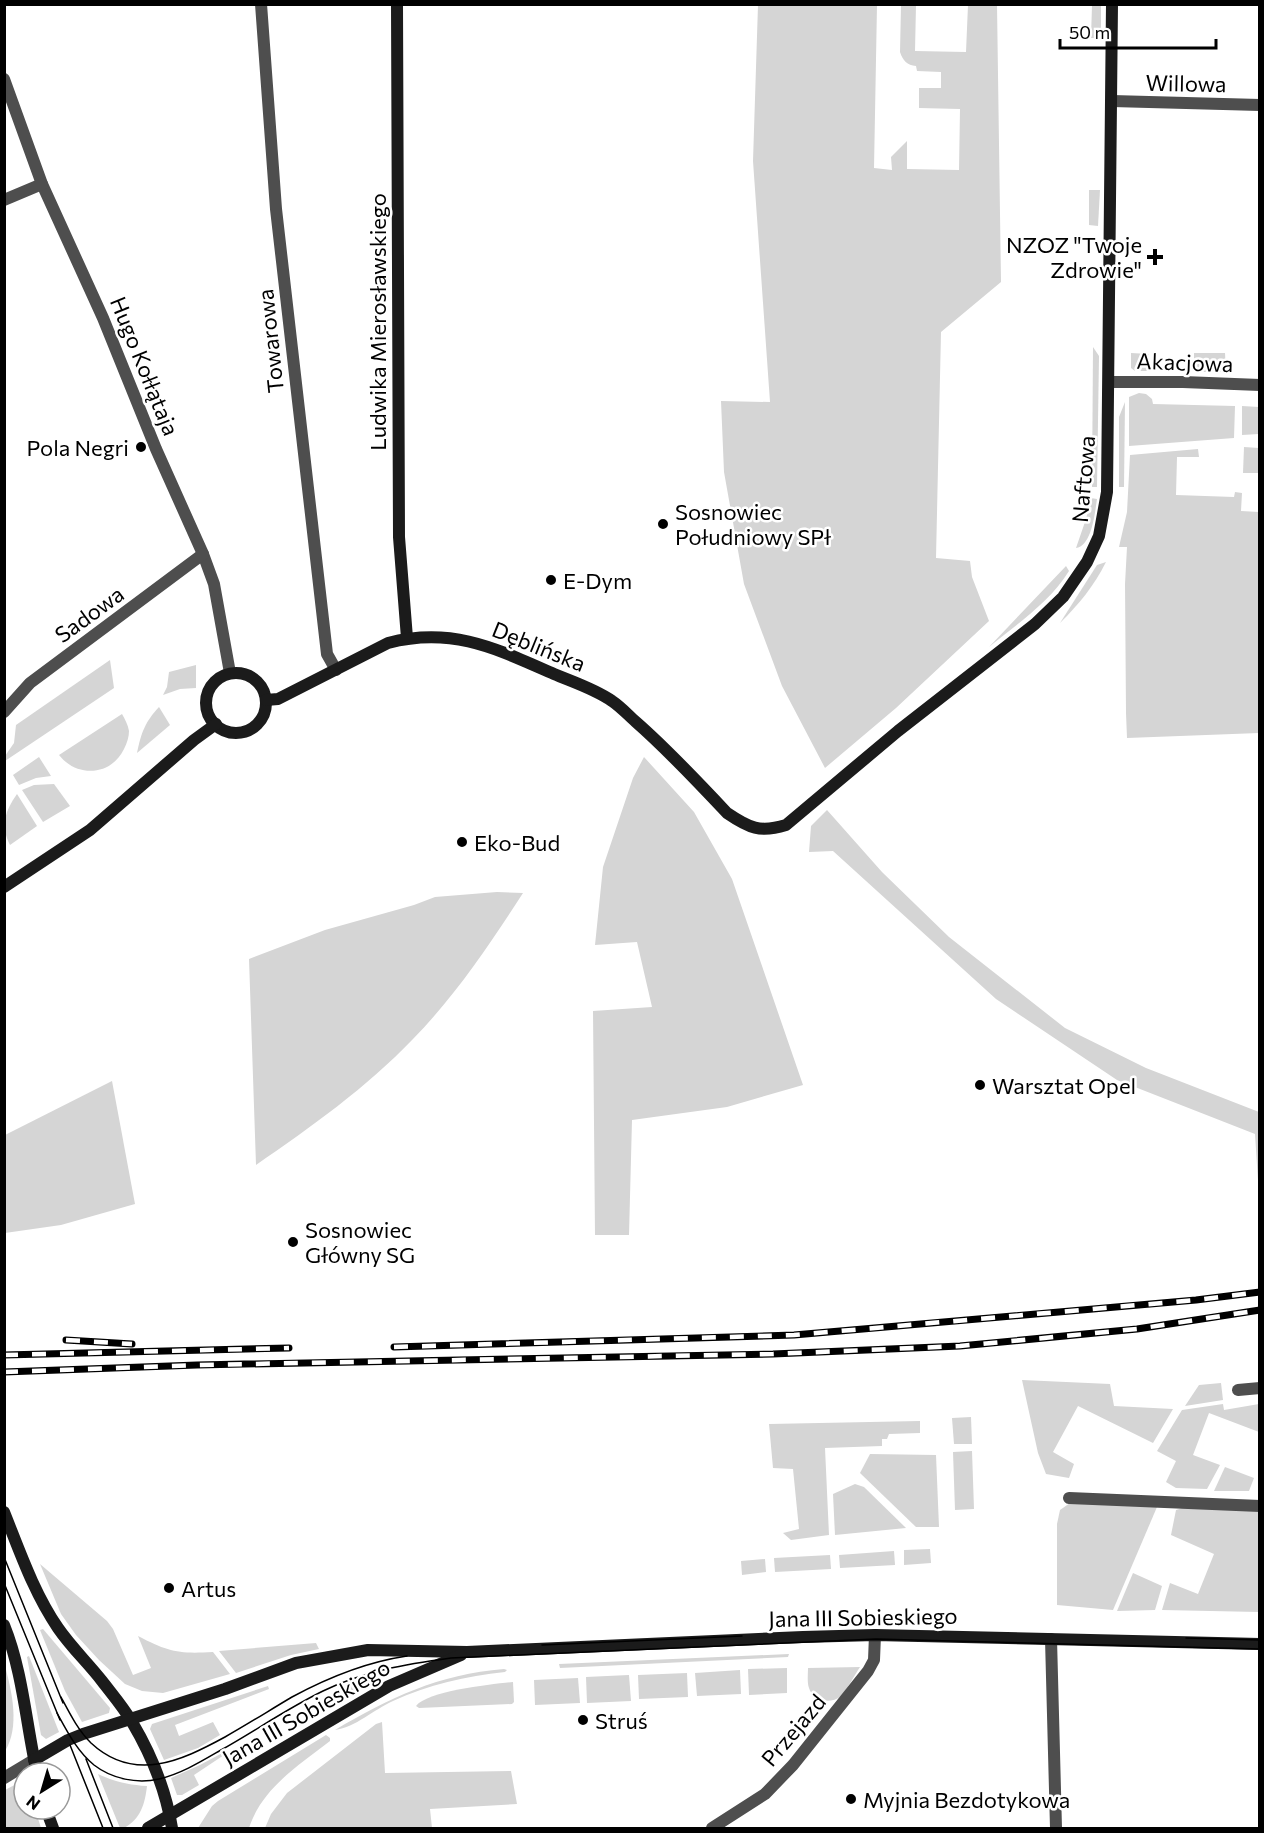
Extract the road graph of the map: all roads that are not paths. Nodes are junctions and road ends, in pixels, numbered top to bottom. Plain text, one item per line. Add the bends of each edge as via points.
1 (261, 4) edge
2 (397, 4) edge
3 (1112, 4) edge
4 (4, 79) edge
5 (1112, 101) junction
6 (1260, 105) edge
7 (42, 184) junction
8 (4, 200) edge
9 (1109, 382) junction
10 (1260, 385) edge
11 (203, 555) junction
12 (407, 638) junction
13 (336, 670) junction
14 (230, 673) junction
15 (266, 700) junction
16 (4, 712) edge
17 (216, 724) junction
18 (758, 830) joint
19 (4, 887) edge
20 (1260, 1388) edge
21 (1238, 1390) dead end
22 (1069, 1498) dead end
23 (1260, 1506) edge
24 (4, 1512) edge
25 (4, 1625) edge
26 (875, 1635) junction
27 (1051, 1639) junction
28 (1260, 1644) edge
29 (467, 1652) junction
30 (131, 1720) junction
31 (34, 1760) junction
32 (4, 1778) edge
33 (170, 1815) junction
34 (148, 1828) edge
35 (172, 1828) edge
36 (712, 1828) edge
37 (1056, 1828) edge

1 - 13 street, Towarowa via 287,307 327,654
2 - 12 street, Ludwika Mierosławskiego via 399,537
3 - 5 street, Naftowa
4 - 7 street, Hugo Kołłątaja
5 - 6 street, Willowa
5 - 9 street, Naftowa
7 - 8 street
7 - 11 street, Hugo Kołłątaja
9 - 10 street, Akacjowa
9 - 18 street, Naftowa via 1104,514 1087,562 1063,597 1035,624 786,825
11 - 14 street, Hugo Kołłątaja via 214,584
11 - 16 street, Sadowa via 30,683
12 - 13 street, Dęblińska via 388,643
12 - 18 street, Dęblińska via 455,638 486,645 612,701 727,813
13 - 15 street, Dęblińska via 278,699
14 - 15 street via 254,679
14 - 17 street via 214,682 206,697 207,709
15 - 17 street via 264,714 249,730 228,732
17 - 19 street via 90,830
20 - 21 street
22 - 23 street
24 - 30 street via 48,1611
25 - 31 street via 18,1669
26 - 27 street, Jana III Sobieskiego
26 - 29 street, Jana III Sobieskiego
26 - 36 street, Przejazd via 874,1660 868,1671 804,1750 765,1794
27 - 28 street, Jana III Sobieskiego
27 - 37 street
29 - 30 street, Jana III Sobieskiego via 368,1650 296,1663
29 - 33 street, Jana III Sobieskiego via 389,1686
30 - 31 street, Jana III Sobieskiego via 77,1737
30 - 33 street via 150,1756
31 - 32 street
33 - 34 street, Jana III Sobieskiego
33 - 35 street

